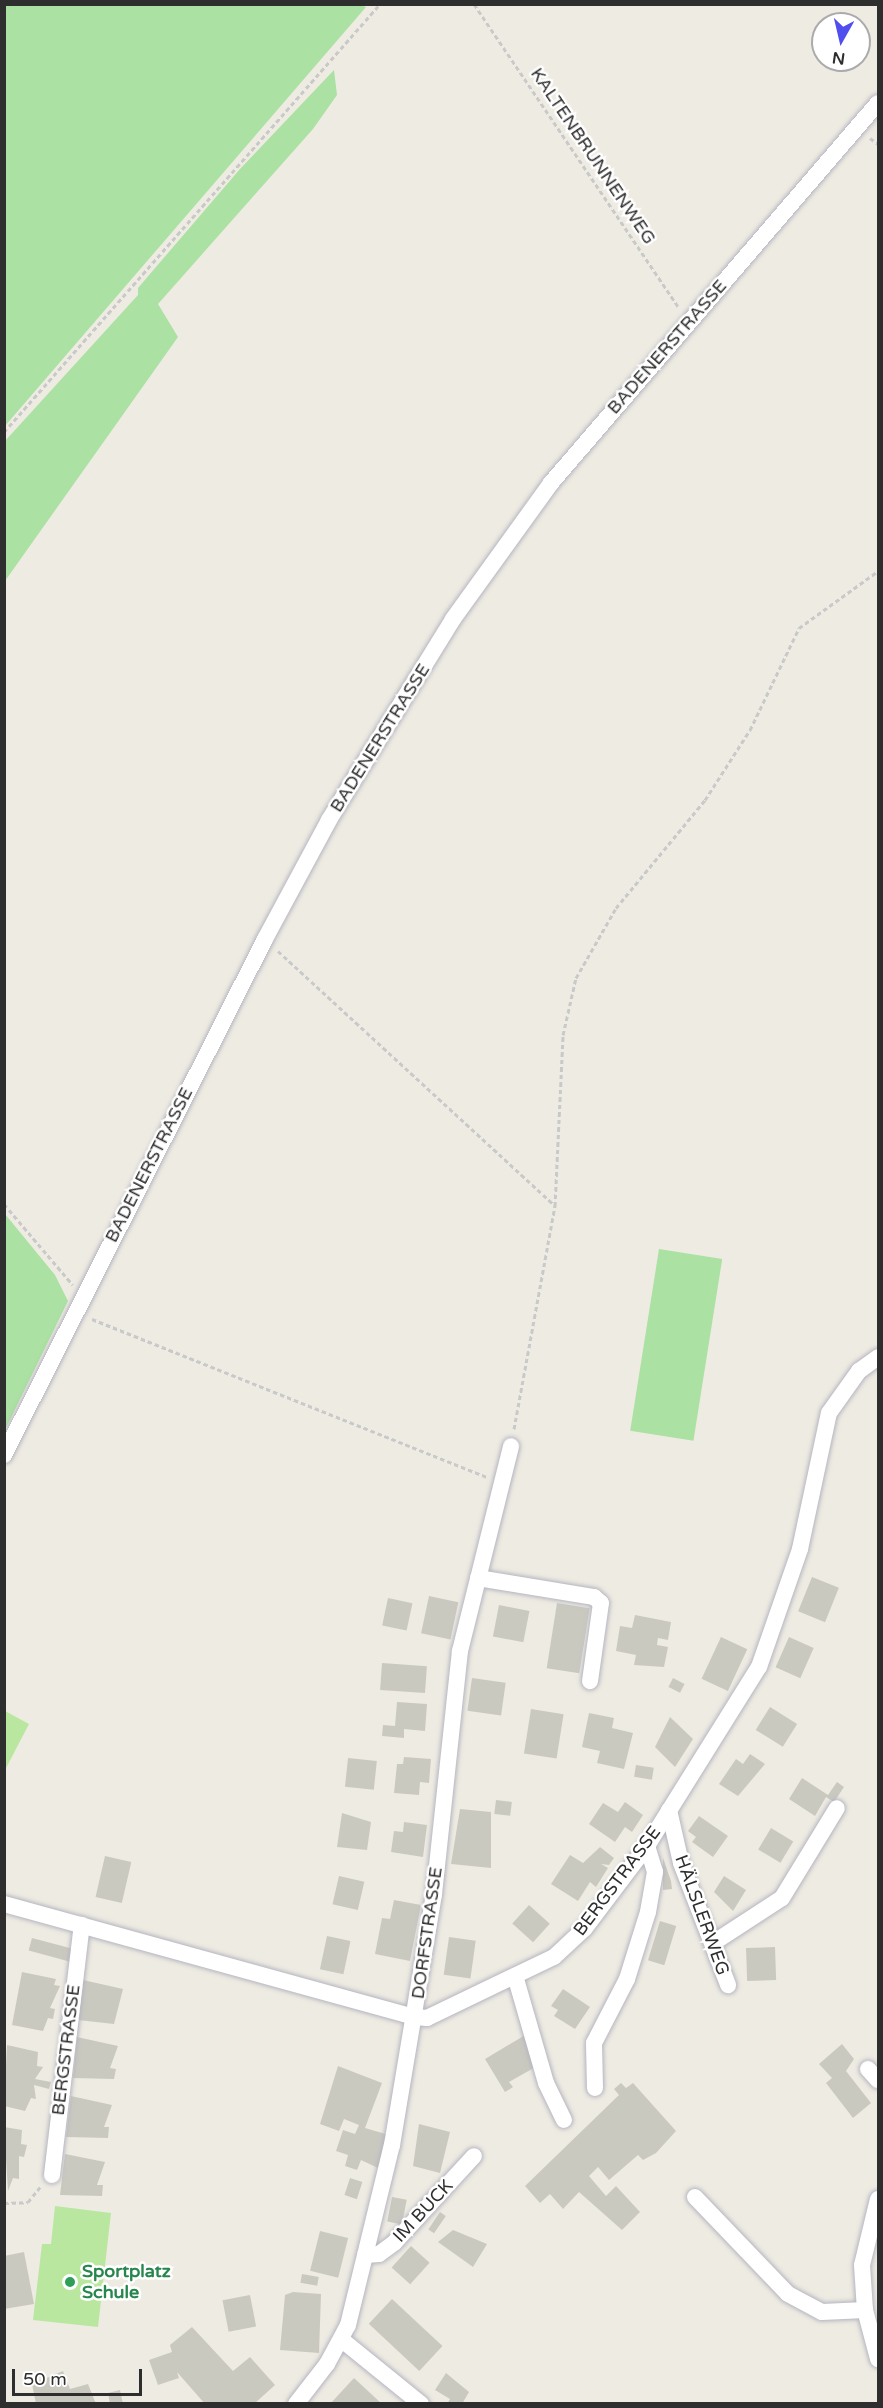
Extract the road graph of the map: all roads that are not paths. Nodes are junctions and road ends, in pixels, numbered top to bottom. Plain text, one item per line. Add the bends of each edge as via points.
1 (879, 103) edge
2 (879, 1357) edge
3 (511, 1446) road end
4 (4, 1455) edge
5 (478, 1578) junction
6 (590, 1681) dead end
7 (837, 1808) dead end
8 (669, 1810) junction
9 (647, 1846) junction
10 (4, 1904) edge
11 (82, 1925) junction
12 (713, 1943) junction
13 (516, 1979) junction
14 (728, 1985) dead end
15 (415, 2017) junction
16 (595, 2088) dead end
17 (564, 2120) dead end
18 (474, 2156) dead end
19 (52, 2175) road end
20 (694, 2197) dead end
21 (879, 2199) edge
22 (365, 2255) junction
23 (865, 2310) junction
24 (342, 2340) junction
25 (879, 2359) edge
26 (296, 2403) edge
27 (421, 2403) edge

1 - 4 street, BADENERSTRASSE via 551,483 453,619 329,820 265,939
2 - 8 street, BERGSTRASSE via 859,1371 829,1413 800,1549 759,1667
3 - 5 street, DORFSTRASSE
5 - 6 street via 594,1597 601,1603
5 - 15 street, DORFSTRASSE via 460,1651 442,1828
7 - 12 street via 782,1898
8 - 9 street, BERGSTRASSE
8 - 12 street, HÄLSLERWEG via 681,1863
9 - 13 street, BERGSTRASSE via 585,1928 554,1957
9 - 16 street via 655,1872 648,1912 627,1979 594,2043
10 - 11 street, BERGSTRASSE
11 - 15 street, BERGSTRASSE
11 - 19 street, BERGSTRASSE
12 - 14 street, HÄLSLERWEG
13 - 15 street, BERGSTRASSE via 427,2018
13 - 17 street via 546,2083
15 - 22 street, DORFSTRASSE via 392,2145
18 - 22 street, IM BUCK via 394,2243 380,2254
20 - 23 street via 789,2294 822,2312
21 - 23 street via 862,2265
22 - 24 street, DORFSTRASSE
23 - 25 street
24 - 26 street, DORFSTRASSE
24 - 27 street

